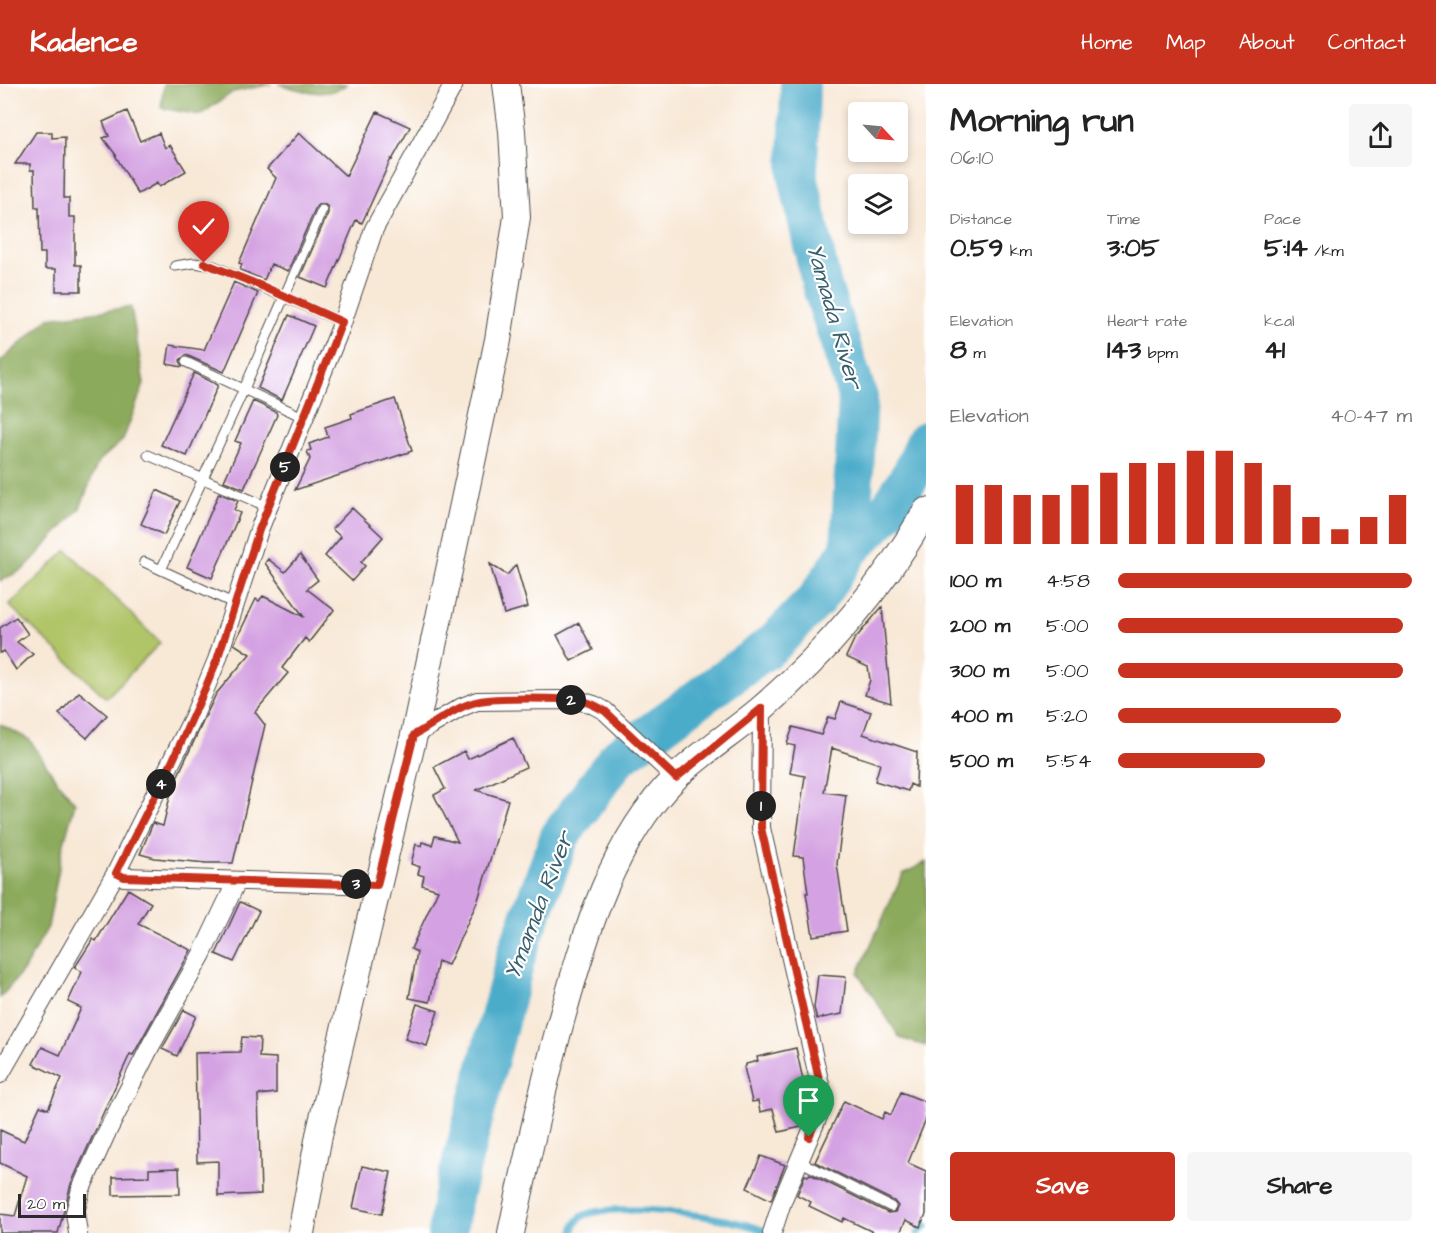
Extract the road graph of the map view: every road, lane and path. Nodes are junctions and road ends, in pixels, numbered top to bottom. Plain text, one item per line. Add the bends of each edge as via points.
1 (454, 84) edge
2 (506, 84) edge
3 (322, 210) dead end
4 (175, 266) dead end
5 (285, 296) junction
6 (342, 322) junction
7 (186, 362) dead end
8 (244, 389) junction
9 (305, 418) junction
10 (148, 455) dead end
11 (203, 480) junction
12 (268, 507) junction
13 (926, 511) edge
14 (144, 562) dead end
15 (161, 570) junction
16 (235, 604) junction
17 (762, 708) junction
18 (414, 735) junction
19 (676, 778) junction
20 (116, 873) junction
21 (237, 881) junction
22 (377, 885) junction
23 (0, 1074) edge
24 (799, 1161) junction
25 (891, 1207) dead end
26 (774, 1230) edge
27 (78, 1233) edge
28 (301, 1233) edge
29 (511, 1233) edge

1 - 6 street via 374,229
2 - 18 street via 517,217 498,340
3 - 5 lane
4 - 5 lane via 204,263
5 - 6 lane
5 - 8 lane
6 - 9 street
7 - 8 lane
8 - 9 lane
8 - 11 lane
9 - 12 street
10 - 11 lane
11 - 12 lane
11 - 15 lane
12 - 16 street
13 - 17 street via 874,593
14 - 15 lane
15 - 16 lane
16 - 20 street via 193,718
17 - 19 street
17 - 24 street via 761,828 824,1101
18 - 19 street via 477,701 581,701 605,711
18 - 22 street
19 - 29 street via 645,815 620,857 583,942 538,1107
20 - 21 street via 124,877
20 - 23 street
21 - 22 street
21 - 27 street via 110,1125 81,1189 75,1213
22 - 28 street via 319,1135
24 - 25 lane
24 - 26 street

